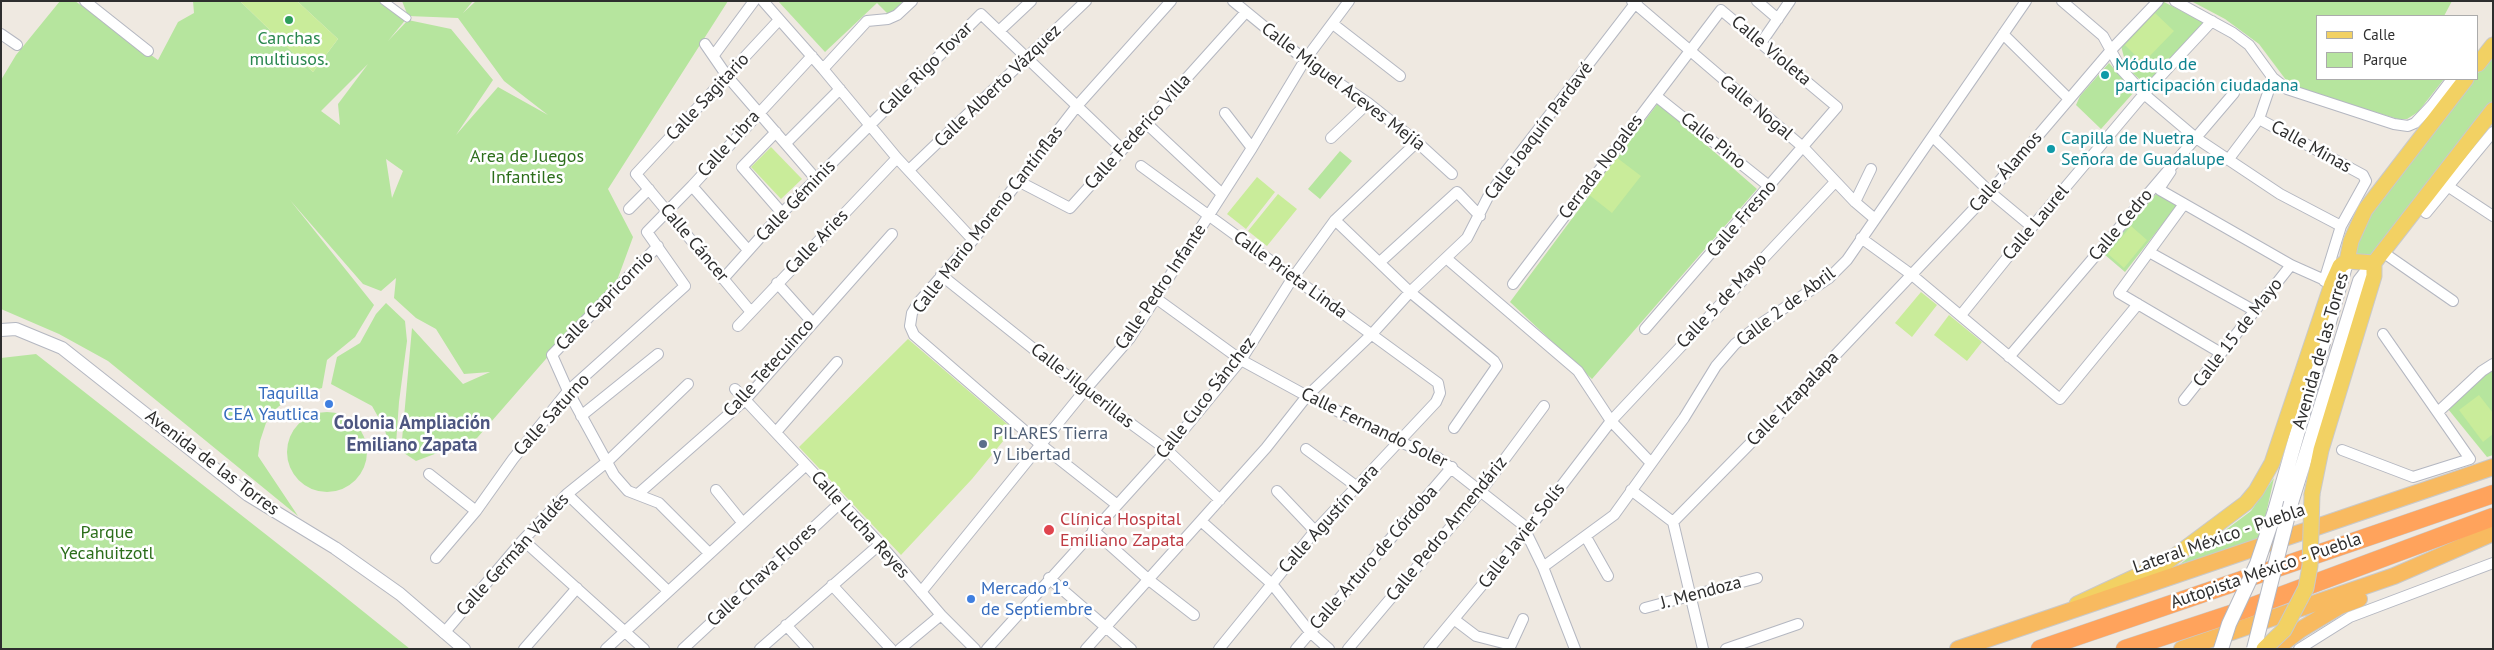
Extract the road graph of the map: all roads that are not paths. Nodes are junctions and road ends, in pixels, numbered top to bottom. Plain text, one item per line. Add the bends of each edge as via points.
1 (85, 1) edge
2 (384, 1) edge
3 (754, 1) edge
4 (763, 1) edge
5 (912, 1) edge
6 (1031, 1) edge
7 (1086, 1) edge
8 (1171, 1) edge
9 (1234, 1) edge
10 (1349, 1) edge
11 (1757, 1) edge
12 (1790, 1) edge
13 (2026, 1) edge
14 (2062, 1) edge
15 (2158, 1) edge
16 (2175, 1) edge
17 (1635, 2) edge
18 (1246, 12) junction
19 (407, 18) dead end
20 (1778, 19) junction
21 (779, 20) junction
22 (2212, 21) junction
23 (1333, 24) junction
24 (999, 31) junction
25 (1, 34) edge
26 (2003, 34) junction
27 (1761, 43) junction
28 (705, 44) dead end
29 (16, 45) dead end
30 (2493, 45) edge
31 (1689, 50) junction
32 (2112, 50) junction
33 (148, 51) dead end
34 (714, 55) junction
35 (812, 56) junction
36 (1028, 58) junction
37 (1305, 60) junction
38 (2479, 61) edge
39 (823, 68) junction
40 (727, 76) junction
41 (1400, 76) dead end
42 (2273, 78) junction
43 (2451, 80) edge
44 (2465, 80) edge
45 (840, 89) junction
46 (2234, 93) dead end
47 (2144, 94) junction
48 (1656, 96) junction
49 (2069, 99) junction
50 (1368, 103) junction
51 (1077, 106) junction
52 (1837, 107) joint
53 (2493, 110) edge
54 (759, 111) junction
55 (1225, 113) dead end
56 (2259, 119) junction
57 (1146, 123) junction
58 (870, 125) junction
59 (776, 132) junction
60 (2493, 132) edge
61 (1933, 137) junction
62 (1331, 138) dead end
63 (2196, 138) junction
64 (1417, 142) junction
65 (786, 143) junction
66 (1252, 148) junction
67 (1804, 148) junction
68 (1122, 149) junction
69 (898, 158) junction
70 (2176, 160) junction
71 (2228, 160) junction
72 (1141, 166) dead end
73 (1871, 169) dead end
74 (909, 170) junction
75 (636, 174) joint
76 (1452, 174) dead end
77 (816, 179) junction
78 (1018, 181) junction
79 (1835, 182) junction
80 (692, 186) junction
81 (1770, 187) junction
82 (2449, 187) junction
83 (649, 189) junction
84 (2160, 190) joint
85 (1990, 192) junction
86 (1222, 194) junction
87 (1855, 202) junction
88 (2184, 204) junction
89 (629, 209) dead end
90 (668, 212) junction
91 (782, 213) junction
92 (2426, 213) dead end
93 (1208, 215) junction
94 (1480, 216) junction
95 (2493, 216) edge
96 (1875, 219) junction
97 (1335, 220) junction
98 (2341, 226) junction
99 (2032, 227) junction
100 (892, 234) dead end
101 (1861, 238) junction
102 (972, 240) junction
103 (658, 246) junction
104 (748, 250) junction
105 (2149, 252) junction
106 (1446, 258) junction
107 (2379, 258) junction
108 (2347, 261) junction
109 (1380, 262) junction
110 (2291, 265) junction
111 (941, 275) junction
112 (1912, 275) junction
113 (723, 279) junction
114 (1292, 279) junction
115 (2328, 282) junction
116 (778, 283) junction
117 (1513, 284) dead end
118 (1410, 292) junction
119 (1156, 299) junction
120 (2452, 301) dead end
121 (2138, 304) junction
122 (2255, 311) junction
123 (751, 312) junction
124 (1961, 315) junction
125 (812, 322) junction
126 (1, 324) edge
127 (738, 326) dead end
128 (16, 329) junction
129 (1645, 329) dead end
130 (1, 330) edge
131 (1372, 334) junction
132 (2384, 334) dead end
133 (2222, 353) junction
134 (658, 354) dead end
135 (2009, 357) junction
136 (1241, 360) junction
137 (838, 362) dead end
138 (2493, 364) edge
139 (688, 384) dead end
140 (735, 389) dead end
141 (1085, 390) junction
142 (568, 391) junction
143 (1307, 396) junction
144 (745, 400) junction
145 (2184, 400) dead end
146 (1544, 406) dead end
147 (2438, 412) junction
148 (581, 416) junction
149 (1611, 421) junction
150 (1454, 428) dead end
151 (776, 432) junction
152 (1400, 442) junction
153 (1040, 444) junction
154 (1306, 449) dead end
155 (1167, 450) junction
156 (2342, 450) dead end
157 (608, 461) junction
158 (1651, 463) junction
159 (806, 465) junction
160 (1452, 467) junction
161 (2493, 467) edge
162 (429, 474) dead end
163 (1356, 486) junction
164 (716, 490) dead end
165 (1631, 490) junction
166 (1277, 491) dead end
167 (1481, 491) junction
168 (567, 494) junction
169 (638, 494) junction
170 (2493, 494) edge
171 (1220, 500) junction
172 (840, 502) junction
173 (1116, 504) junction
174 (476, 511) junction
175 (2493, 517) edge
176 (1201, 521) junction
177 (742, 522) junction
178 (1673, 522) junction
179 (1093, 530) junction
180 (1315, 531) junction
181 (1528, 532) junction
182 (2493, 533) edge
183 (1586, 537) junction
184 (523, 540) junction
185 (880, 544) junction
186 (2493, 545) edge
187 (709, 553) junction
188 (436, 558) dead end
189 (2493, 562) edge
190 (1543, 567) junction
191 (1608, 576) dead end
192 (1049, 578) junction
193 (1757, 578) dead end
194 (1149, 580) junction
195 (832, 584) junction
196 (1272, 584) junction
197 (577, 588) junction
198 (668, 591) junction
199 (921, 592) junction
200 (1690, 597) junction
201 (1645, 608) dead end
202 (2066, 612) junction
203 (941, 615) junction
204 (1194, 615) dead end
205 (1523, 618) dead end
206 (1456, 620) junction
207 (1798, 624) dead end
208 (786, 625) junction
209 (1106, 628) junction
210 (624, 631) junction
211 (1310, 632) junction
212 (444, 633) junction
213 (464, 649) edge
214 (524, 649) edge
215 (606, 649) edge
216 (644, 649) edge
217 (684, 649) edge
218 (760, 649) edge
219 (808, 649) edge
220 (892, 649) edge
221 (900, 649) edge
222 (975, 649) edge
223 (987, 649) edge
224 (1086, 649) edge
225 (1131, 649) edge
226 (1219, 649) edge
227 (1296, 649) edge
228 (1329, 649) edge
229 (1348, 649) edge
230 (1429, 649) edge
231 (1575, 649) edge
232 (1703, 649) edge
233 (1726, 649) edge
234 (1958, 649) edge
235 (2040, 649) edge
236 (2125, 649) edge
237 (2182, 649) edge
238 (2221, 649) edge
239 (2254, 649) edge
240 (2264, 649) edge
241 (2275, 649) edge
242 (2298, 649) edge

1 - 33 street
2 - 19 street
3 - 34 street
4 - 21 street
5 - 39 street via 897,16 867,21
6 - 24 street, Calle Rigo Tovar
7 - 36 street, Calle Alberto Vázquez
8 - 51 street, Calle Mario Moreno Cantínflas
9 - 18 street, Calle Miguel Aceves Mejía
10 - 23 street, Calle Pedro Infante
11 - 20 street
12 - 20 street
13 - 26 street, Calle 2 de Abril
14 - 32 street via 2103,36
15 - 32 street, Calle Álamos
16 - 22 street
17 - 31 street, Calle Nogal
17 - 94 street, Calle Joaquín Pardavé via 1504,174
18 - 37 street, Calle Miguel Aceves Mejía
18 - 57 street, Calle Federico Villa
20 - 27 street
21 - 35 street
21 - 40 street, Calle Sagitario
22 - 42 street via 2249,45
22 - 47 street, Calle Laurel
23 - 37 street, Calle Pedro Infante
23 - 41 street
24 - 36 street
24 - 58 street, Calle Rigo Tovar via 981,14
25 - 29 street
26 - 49 street
26 - 61 street, Calle 2 de Abril
27 - 31 street, Calle Violeta via 1721,10
27 - 52 street, Calle Violeta
28 - 34 street
30 - 38 main road
31 - 48 street, Cerrada Nogales
31 - 67 street, Calle Nogal
32 - 47 street via 2121,69
32 - 49 street, Calle Álamos
34 - 40 street
35 - 39 street
35 - 54 street, Calle Libra
36 - 51 street
36 - 74 street, Calle Alberto Vázquez
37 - 50 street, Calle Miguel Aceves Mejía
37 - 66 street, Calle Pedro Infante
39 - 45 street
40 - 54 street
40 - 75 street, Calle Sagitario
42 - 43 street via 2287,89 2408,126 2424,115
42 - 56 street
44 - 108 main road, Avenida de las Torres via 2364,210 2351,241
45 - 58 street
45 - 65 street
46 - 63 street, Calle Cedro
47 - 63 street
47 - 99 street, Calle Laurel
48 - 81 street, Calle Pino
48 - 117 street, Cerrada Nogales
49 - 85 street, Calle Álamos
50 - 62 street
50 - 64 street, Calle Miguel Aceves Mejía
51 - 68 street
51 - 78 street, Calle Mario Moreno Cantínflas
52 - 67 street, Calle Fresno
53 - 107 main road, Avenida de las Torres
54 - 59 street
54 - 80 street, Calle Libra
55 - 66 street
56 - 71 street
56 - 98 street, Calle Minas via 2363,175 2364,187
57 - 68 street, Calle Federico Villa
57 - 86 street
58 - 69 street
58 - 77 street, Calle Géminis
59 - 65 street
59 - 91 street via 742,167
60 - 82 street
61 - 85 street
61 - 96 street, Calle 2 de Abril
63 - 70 street, Calle Cedro
63 - 71 street
64 - 76 street, Calle Miguel Aceves Mejía
64 - 97 street, Calle Cuco Sánchez
65 - 77 street
66 - 86 street, Calle Pedro Infante
67 - 79 street, Calle Nogal
67 - 81 street, Calle Fresno
68 - 78 street, Calle Federico Villa via 1070,208
69 - 74 street
69 - 116 street, Calle Aries
70 - 84 street
70 - 135 street, Calle Cedro
71 - 98 street via 2280,194
72 - 93 street, Calle Prieta Linda
73 - 87 street
74 - 102 street
75 - 83 street, Calle Cáncer
77 - 91 street, Calle Géminis
78 - 102 street, Calle Mario Moreno Cantínflas
79 - 87 street, Calle Nogal
79 - 149 street, Calle 5 de Mayo
80 - 90 street, Calle Libra
80 - 104 street
81 - 129 street, Calle Fresno
82 - 92 street
82 - 95 street
83 - 89 street
83 - 90 street, Calle Cáncer
84 - 88 street
85 - 99 street
85 - 112 street, Calle Álamos
86 - 93 street, Calle Pedro Infante
87 - 96 street, Calle Nogal
88 - 105 street
88 - 110 street
90 - 103 street, Calle Libra via 647,232
90 - 113 street, Calle Cáncer
91 - 104 street, Calle Géminis
93 - 114 street, Calle Prieta Linda
93 - 119 street, Calle Pedro Infante
94 - 106 street, Calle Joaquín Pardavé via 1467,238
94 - 109 street via 1457,192
96 - 101 street, Calle 2 de Abril
97 - 109 street
97 - 114 street, Calle Cuco Sánchez
98 - 115 street
99 - 124 street, Calle Laurel
100 - 125 street, Calle Tetecuinco
101 - 112 street
101 - 158 street, Calle 2 de Abril via 1847,260 1829,278 1735,344 1716,366
102 - 111 street, Calle Mario Moreno Cantínflas
103 - 142 street, Calle Capricornio via 552,355
103 - 142 street, Calle Saturno via 685,286
104 - 113 street, Calle Géminis
105 - 121 street via 2119,293
105 - 122 street
106 - 118 street, Calle Joaquín Pardavé
106 - 149 street via 1578,371
107 - 108 main road
107 - 120 street
107 - 239 main road, Avenida de las Torres, bridge via 2360,281 2291,503
107 - 240 main road, bridge via 2321,450 2312,494 2310,566 2306,588 2284,630
108 - 115 main road
108 - 238 main road, Avenida de las Torres, bridge via 2258,564 2229,624
109 - 118 street
110 - 115 street
110 - 122 street, Calle 15 de Mayo
111 - 141 street, Calle Jilguerillas
111 - 153 street, Calle Mario Moreno Cantínflas via 912,313 910,326 914,335
112 - 124 street
112 - 178 street, Calle Iztapalapa
113 - 123 street, Calle Cáncer
114 - 131 street, Calle Prieta Linda
114 - 136 street, Calle Cuco Sánchez
115 - 202 main road via 2280,442 2256,491 2227,520 2167,562 2082,600
116 - 123 street, Calle Aries
116 - 125 street
118 - 131 street, Calle Joaquín Pardavé
118 - 150 street via 1497,366
119 - 136 street, Calle Fernando Soler
119 - 141 street, Calle Pedro Infante via 1130,338
121 - 133 street
121 - 135 street via 2060,399
122 - 133 street, Calle 15 de Mayo
123 - 127 street, Calle Aries
124 - 135 street
125 - 144 street, Calle Tetecuinco
126 - 128 street
128 - 130 street, Avenida de las Torres
128 - 212 street, Avenida de las Torres via 62,348 248,494 357,562
131 - 143 street, Calle Joaquín Pardavé
131 - 152 street, Calle Agustín Lara via 1438,383 1440,394 1436,402
132 - 147 street
133 - 145 street, Calle 15 de Mayo
134 - 148 street
136 - 143 street, Calle Fernando Soler
136 - 155 street, Calle Cuco Sánchez
137 - 151 street
138 - 147 street
139 - 157 street, Calle Germán Valdés
140 - 144 street, Calle Lucha Reyes
141 - 153 street, Calle Pedro Infante
141 - 155 street, Calle Jilguerillas
142 - 148 street
142 - 174 street, Calle Saturno
143 - 152 street, Calle Fernando Soler
143 - 171 street, Calle Joaquín Pardavé
144 - 151 street, Calle Lucha Reyes
144 - 169 street, Calle Tetecuinco
146 - 167 street, Calle Pedro Armendáriz
147 - 156 street via 2470,458 2413,477
148 - 157 street
149 - 158 street
149 - 181 street, Calle Javier Solís
151 - 159 street, Calle Lucha Reyes
152 - 160 street, Calle Fernando Soler
152 - 163 street, Calle Agustín Lara
153 - 173 street, Calle Mario Moreno Cantínflas
153 - 199 street, Calle Pedro Infante
154 - 163 street
155 - 171 street, Calle Jilguerillas
155 - 173 street, Calle Cuco Sánchez
157 - 168 street, Calle Germán Valdés
157 - 169 street via 614,475 628,491
158 - 165 street, Calle 2 de Abril
159 - 172 street, Calle Lucha Reyes
159 - 177 street
160 - 167 street, Calle Fernando Soler
160 - 211 street, Calle Arturo de Córdoba
161 - 202 highway, Lateral México - Puebla
162 - 174 street
163 - 180 street, Calle Agustín Lara
164 - 177 street
165 - 178 street
165 - 183 street, Calle 2 de Abril via 1614,515
166 - 180 street
167 - 181 street, Calle Fernando Soler
167 - 229 street, Calle Pedro Armendáriz
168 - 184 street, Calle Germán Valdés
168 - 198 street
169 - 187 street via 659,504
170 - 235 highway, Autopista México - Puebla
171 - 176 street, Calle Joaquín Pardavé
172 - 185 street, Calle Lucha Reyes
172 - 217 street, Calle Chava Flores
173 - 179 street, Calle Cuco Sánchez
174 - 188 street, Calle Saturno
175 - 236 highway, Autopista México - Puebla via 2240,611
176 - 194 street, Calle Joaquín Pardavé
176 - 196 street
177 - 187 street
178 - 200 street
179 - 192 street, Calle Cuco Sánchez
179 - 194 street
180 - 196 street, Calle Agustín Lara
181 - 190 street, Calle Fernando Soler
181 - 206 street, Calle Javier Solís
182 - 237 highway via 2394,576
183 - 190 street, Calle 2 de Abril
183 - 191 street
184 - 197 street
184 - 212 street, Calle Germán Valdés
185 - 195 street
185 - 199 street, Calle Lucha Reyes
186 - 241 highway via 2340,606
187 - 198 street
189 - 242 street via 2350,616
190 - 231 street, Calle Fernando Soler
192 - 209 street
192 - 223 street, Calle Cuco Sánchez
193 - 200 street, J. Mendoza
194 - 204 street
194 - 209 street, Calle Joaquín Pardavé
195 - 208 street
195 - 220 street
196 - 211 street
196 - 226 street, Calle Agustín Lara
197 - 210 street
197 - 214 street
198 - 210 street
199 - 203 street, Calle Lucha Reyes
200 - 201 street, J. Mendoza
200 - 232 street
202 - 234 highway, Lateral México - Puebla
203 - 221 street
203 - 222 street, Calle Lucha Reyes
205 - 206 street via 1511,645 1476,636
206 - 230 street, Calle Javier Solís
207 - 233 street
208 - 218 street
208 - 219 street
209 - 224 street, Calle Joaquín Pardavé
209 - 225 street
210 - 215 street
210 - 216 street
211 - 227 street, Calle Arturo de Córdoba
211 - 228 street
212 - 213 street, Avenida de las Torres

